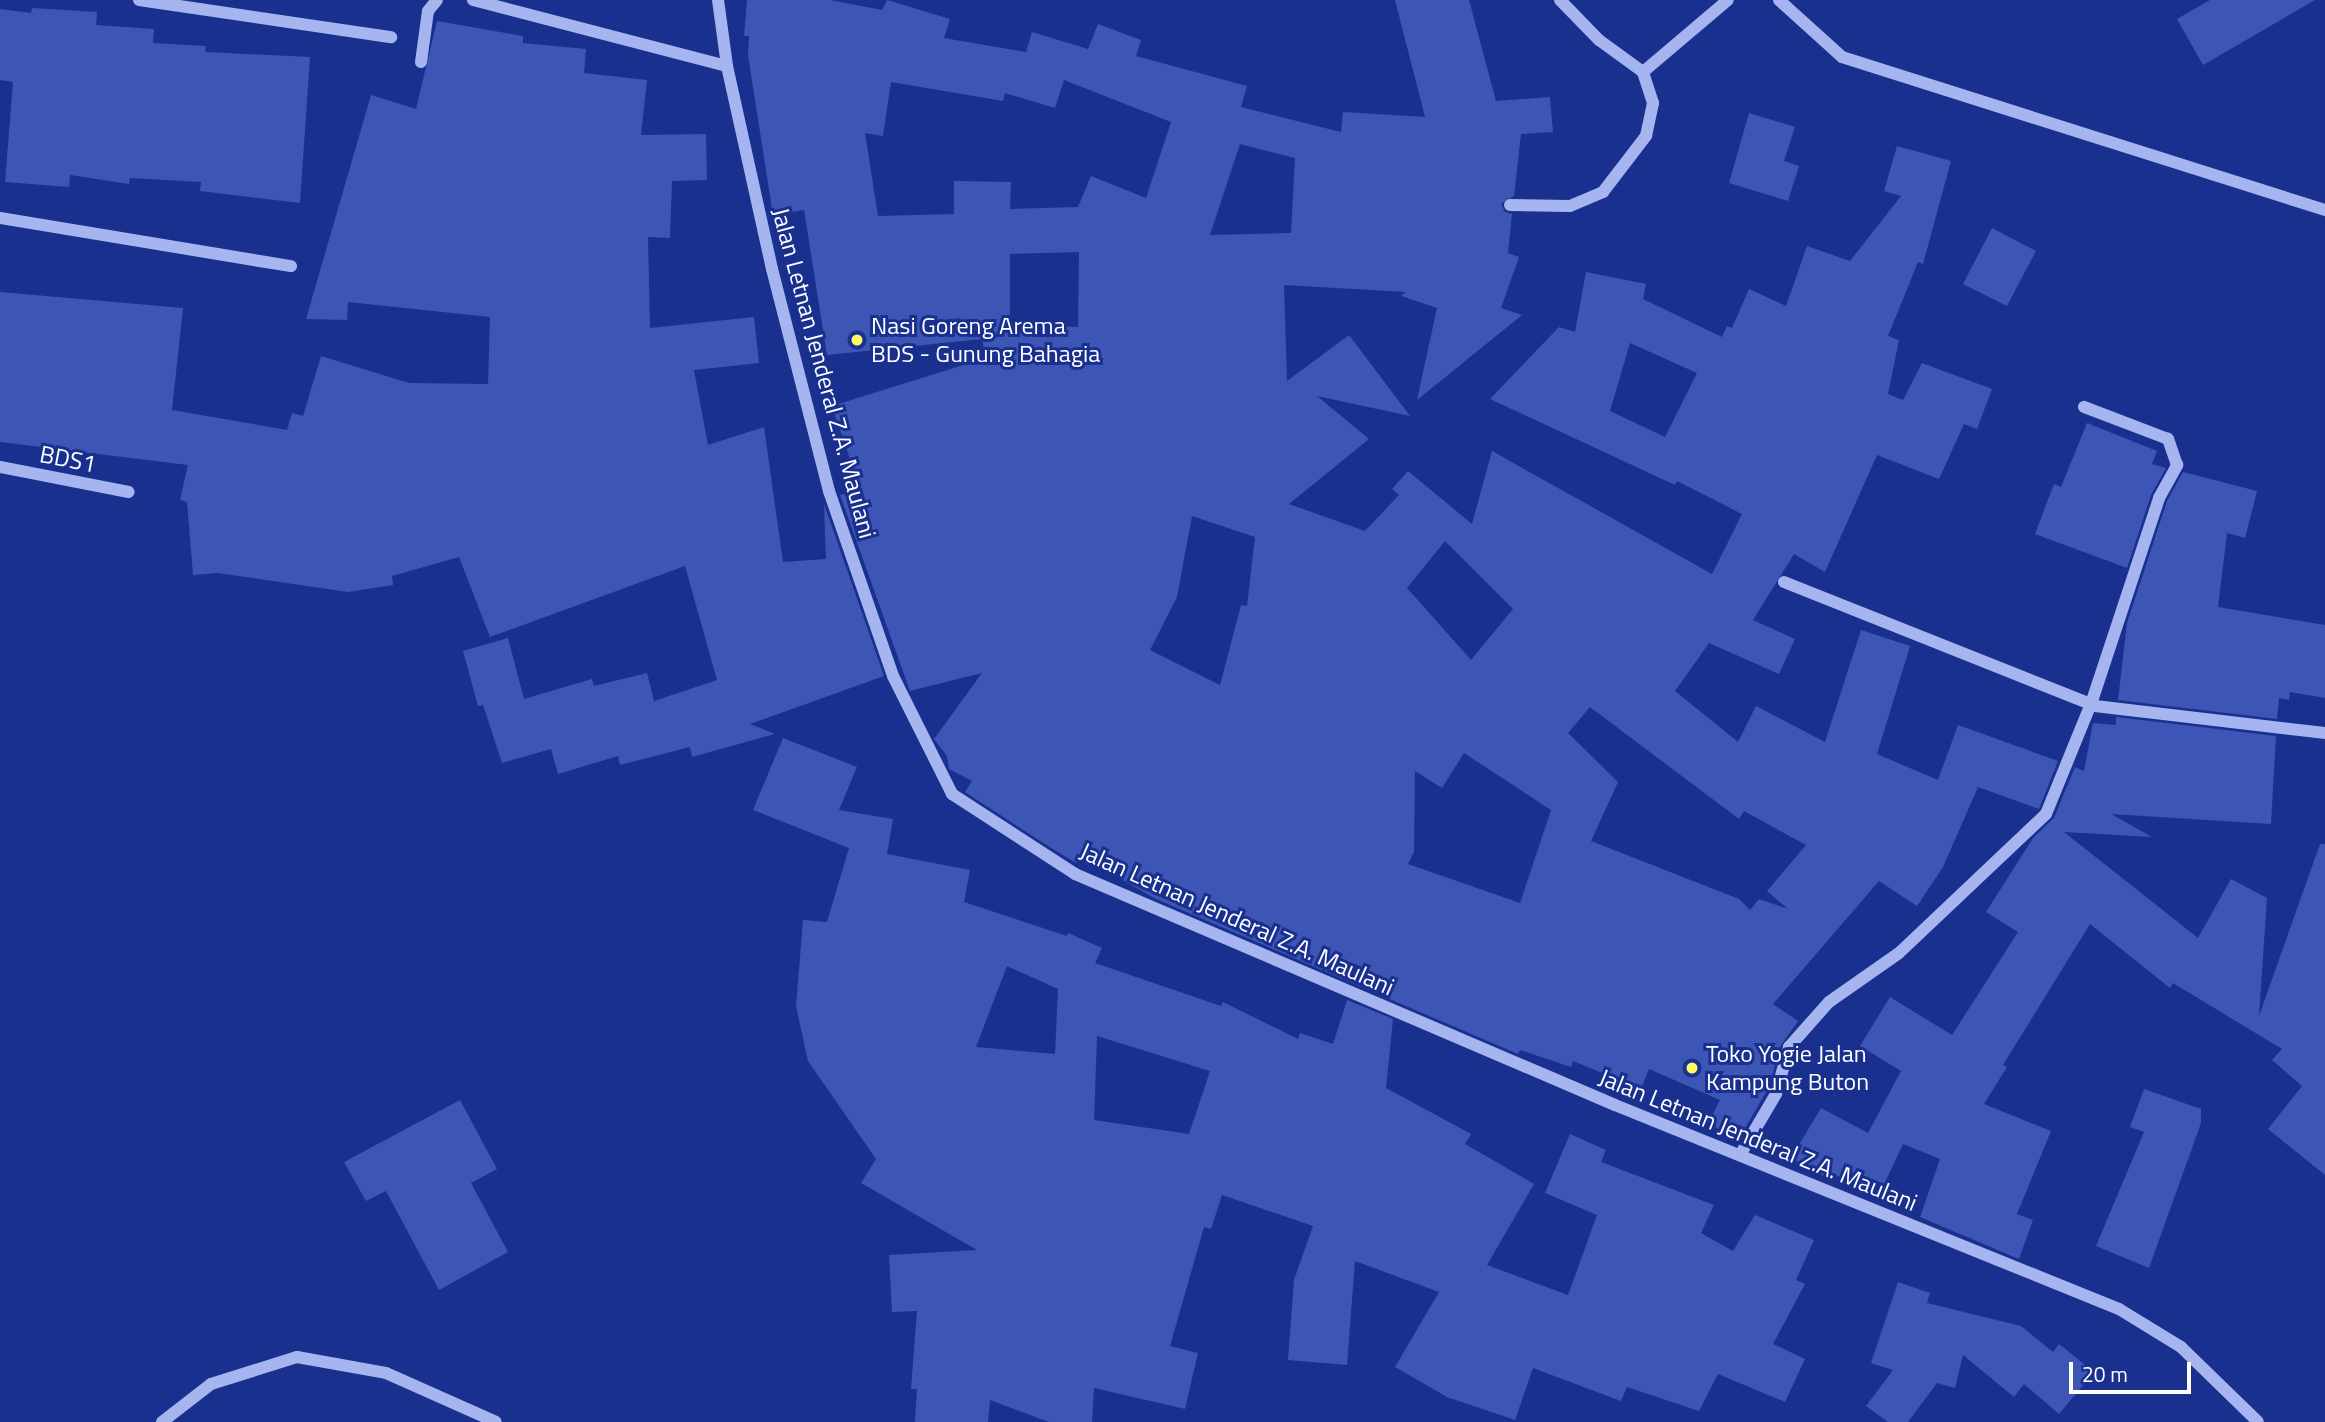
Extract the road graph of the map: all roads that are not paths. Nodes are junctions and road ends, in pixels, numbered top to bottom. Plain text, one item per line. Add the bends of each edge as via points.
1 (139, 0) edge
2 (438, 0) edge
3 (473, 0) edge
4 (718, 0) edge
5 (1560, 0) edge
6 (1728, 0) edge
7 (1779, 0) edge
8 (391, 37) dead end
9 (421, 62) dead end
10 (727, 66) junction
11 (1643, 72) junction
12 (1510, 205) dead end
13 (2325, 209) edge
14 (0, 218) edge
15 (291, 265) dead end
16 (2084, 407) dead end
17 (0, 467) edge
18 (129, 492) dead end
19 (1784, 582) dead end
20 (2091, 704) junction
21 (2325, 733) edge
22 (1741, 1154) junction
23 (162, 1422) edge
24 (496, 1422) edge
25 (2258, 1422) edge

1 - 8 street
2 - 9 street via 428,11
3 - 10 street
4 - 10 street, Jalan Letnan Jenderal Z.A. Maulani
5 - 11 street via 1600,40
6 - 11 street
7 - 13 street via 1842,57
10 - 22 street, Jalan Letnan Jenderal Z.A. Maulani via 772,269 829,491 893,676 952,794 1075,874
11 - 12 street via 1653,103 1646,136 1603,192 1570,206
14 - 15 street
16 - 20 street via 2168,439 2177,466 2160,498
17 - 18 street, BDS1
19 - 20 street
20 - 21 street
20 - 22 street via 2046,814 1899,953 1829,1002 1789,1047 1776,1094
22 - 25 street, Jalan Letnan Jenderal Z.A. Maulani via 2119,1309 2181,1347
23 - 24 street via 211,1384 297,1357 386,1373

